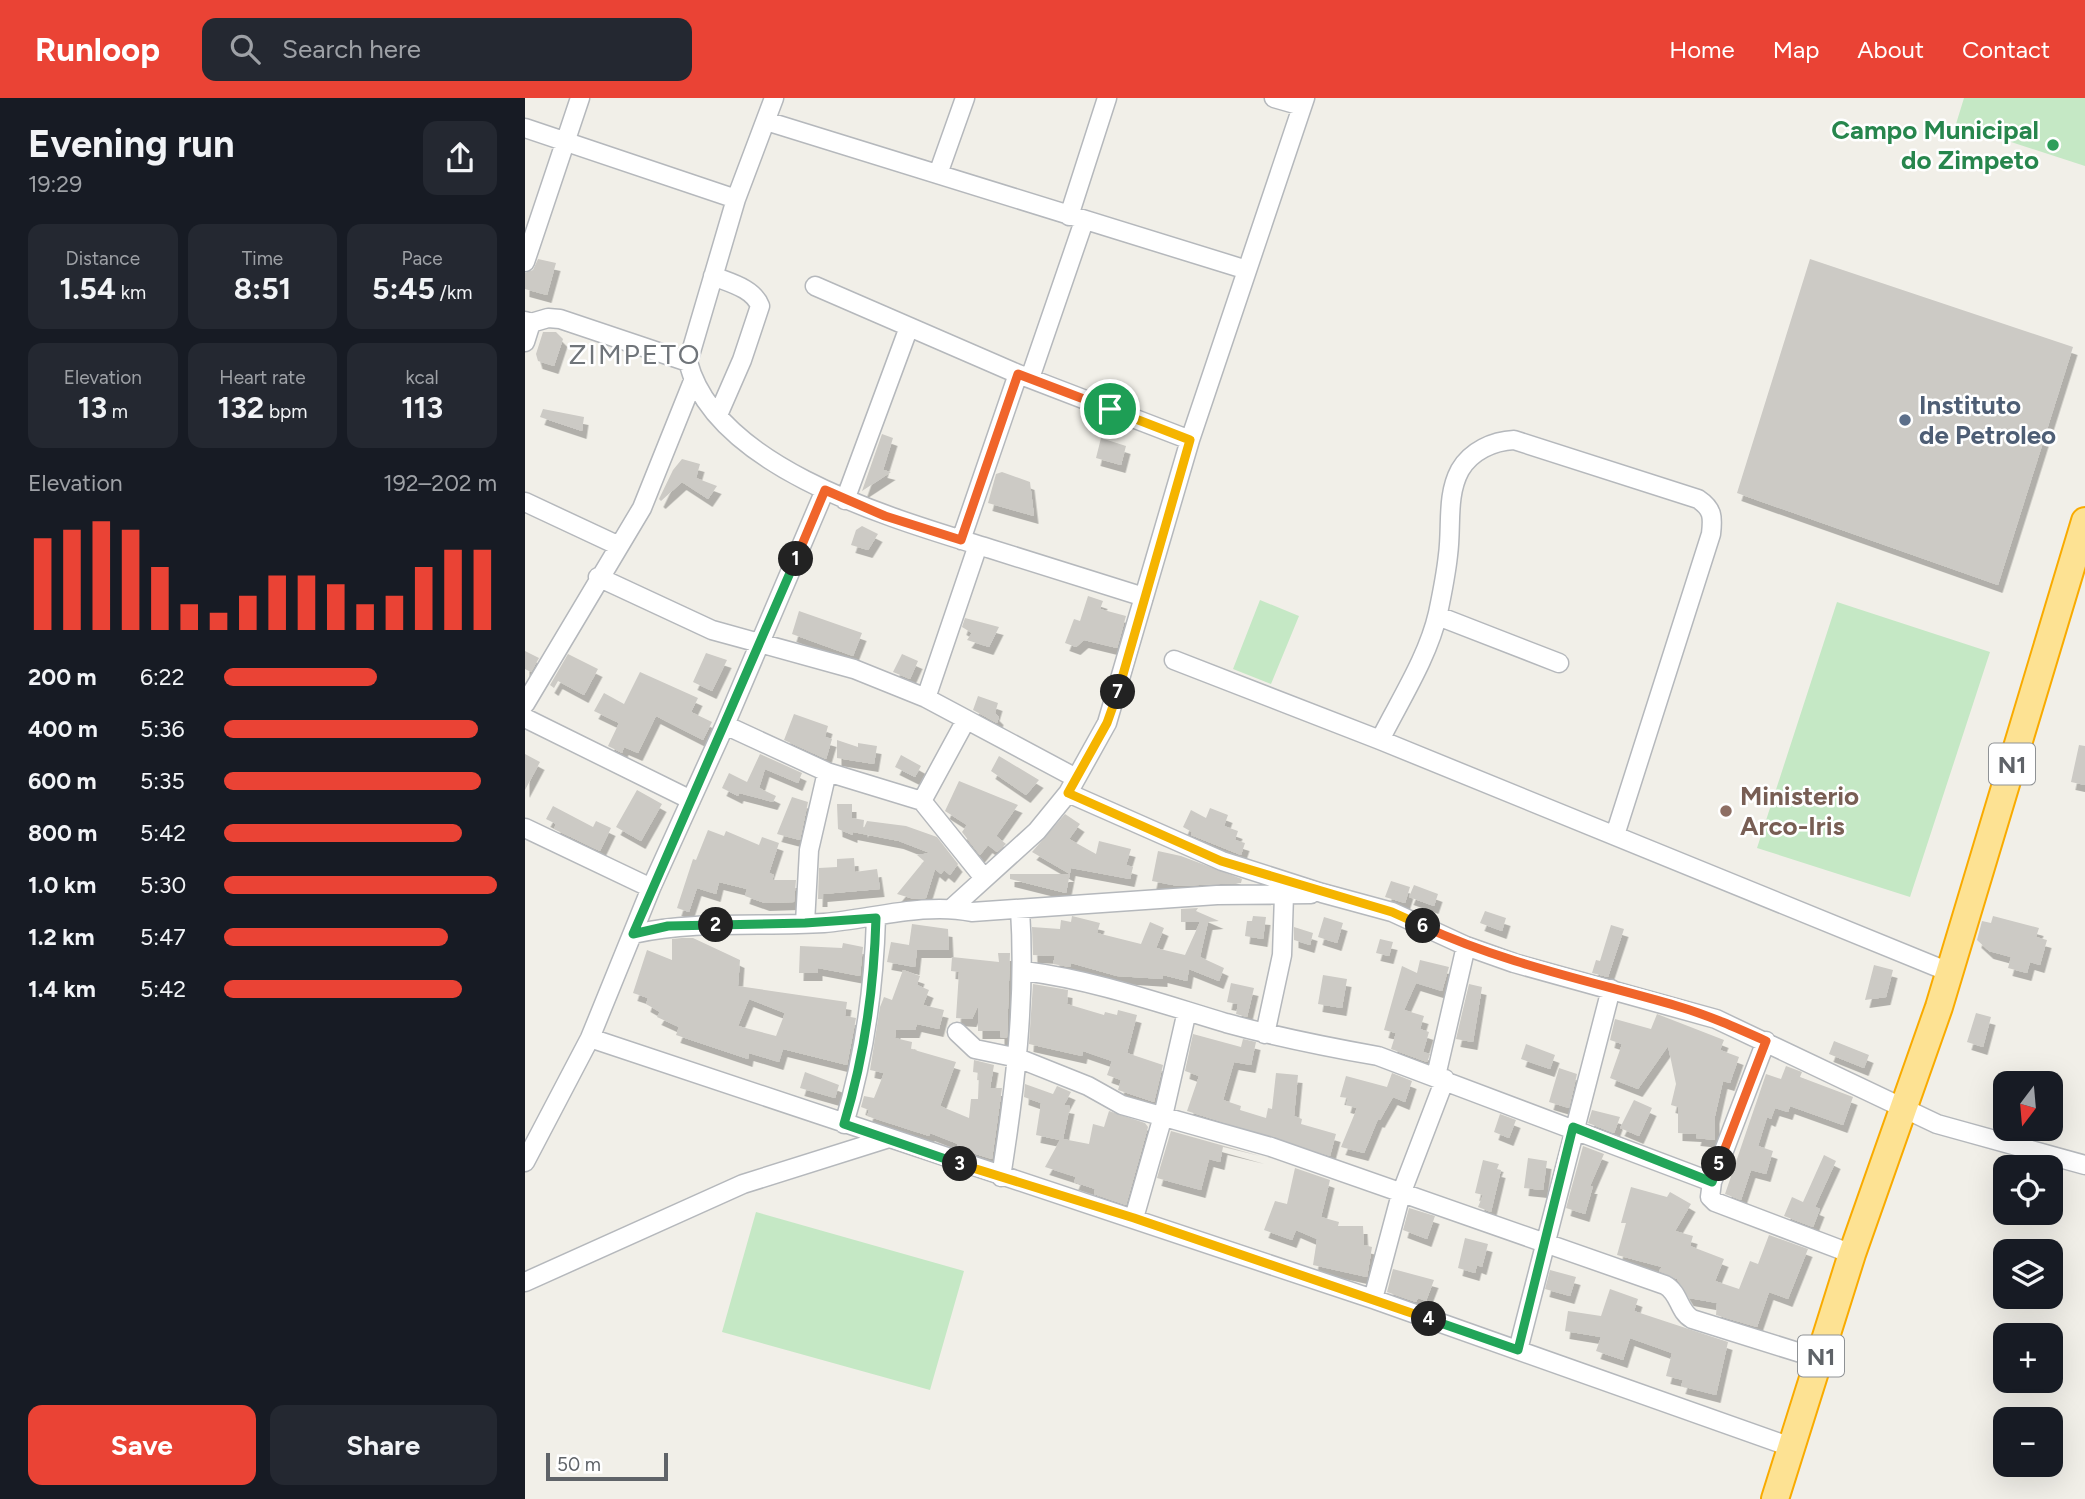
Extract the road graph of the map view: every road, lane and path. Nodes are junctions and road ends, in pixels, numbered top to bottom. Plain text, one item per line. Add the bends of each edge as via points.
1 (580, 98) edge
2 (774, 98) edge
3 (965, 98) edge
4 (1107, 98) edge
5 (1274, 98) edge
6 (1303, 102) edge
7 (766, 121) junction
8 (525, 128) edge
9 (566, 142) junction
10 (938, 174) junction
11 (736, 199) junction
12 (1077, 218) junction
13 (525, 262) edge
14 (1247, 270) junction
15 (713, 276) junction
16 (815, 286) dead end
17 (528, 322) edge
18 (909, 327) junction
19 (525, 342) edge
20 (688, 362) junction
21 (1024, 376) junction
22 (693, 381) junction
23 (718, 415) junction
24 (1190, 440) junction
25 (825, 490) junction
26 (845, 500) junction
27 (525, 502) edge
28 (2085, 520) edge
29 (970, 542) junction
30 (617, 545) junction
31 (598, 577) junction
32 (1144, 597) junction
33 (1438, 616) junction
34 (760, 643) junction
35 (1174, 660) dead end
36 (1559, 663) dead end
37 (926, 698) junction
38 (525, 704) edge
39 (525, 718) edge
40 (966, 720) junction
41 (725, 725) junction
42 (1380, 740) junction
43 (828, 772) junction
44 (1072, 785) junction
45 (691, 800) junction
46 (922, 801) junction
47 (525, 828) edge
48 (1615, 835) junction
49 (984, 878) junction
50 (651, 888) junction
51 (1322, 893) junction
52 (1284, 895) junction
53 (952, 908) junction
54 (1020, 909) junction
55 (876, 918) junction
56 (805, 923) junction
57 (633, 934) junction
58 (1466, 946) junction
59 (1024, 971) junction
60 (1949, 972) junction
61 (1611, 989) junction
62 (1187, 1011) junction
63 (957, 1032) dead end
64 (1265, 1034) junction
65 (590, 1038) junction
66 (1766, 1041) junction
67 (1018, 1058) junction
68 (1441, 1077) junction
69 (1904, 1108) junction
70 (1163, 1116) junction
71 (844, 1124) junction
72 (1573, 1127) junction
73 (886, 1139) junction
74 (525, 1162) edge
75 (2085, 1166) edge
76 (1001, 1177) junction
77 (1712, 1182) junction
78 (1401, 1194) junction
79 (1134, 1218) junction
80 (1545, 1244) junction
81 (1852, 1254) junction
82 (525, 1282) edge
83 (1373, 1299) junction
84 (1518, 1350) junction
85 (1820, 1359) junction
86 (1791, 1447) junction
87 (1775, 1499) edge

1 - 9 street
2 - 7 street
3 - 10 street
4 - 12 street
5 - 6 street
6 - 14 street
7 - 10 street
7 - 11 street
8 - 9 street
9 - 11 street
9 - 13 street
10 - 12 street
11 - 15 street
12 - 14 street
12 - 21 street
14 - 24 street
15 - 20 street
15 - 23 street via 757,297 760,306
16 - 18 street
17 - 19 street
17 - 20 street via 560,319
18 - 21 street
18 - 26 street
20 - 22 street
21 - 24 street
21 - 29 street
22 - 23 street
22 - 30 street via 650,491
23 - 25 street via 758,451
24 - 32 street
25 - 26 street
25 - 34 street
26 - 29 street
27 - 30 street
28 - 60 highway, N1
29 - 32 street
29 - 37 street
30 - 31 street
31 - 34 street via 692,622
31 - 38 street
32 - 44 street via 1112,711
33 - 36 street
33 - 42 street
33 - 48 street via 1455,482 1462,467 1487,445 1514,440 1698,499 1709,507 1711,534
34 - 37 street via 853,669
34 - 41 street
35 - 42 street
37 - 40 street
39 - 45 street
40 - 44 street
40 - 46 street
41 - 43 street
41 - 45 street
42 - 48 street
43 - 46 street
43 - 56 street via 809,850
44 - 49 street via 1032,836
44 - 51 street via 1192,849
45 - 50 street
46 - 49 street
47 - 50 street
48 - 60 street
49 - 53 street
50 - 57 street
51 - 52 street
51 - 58 street via 1392,912
52 - 54 street via 1217,895
52 - 64 street via 1282,954
53 - 54 street via 972,912
53 - 55 street
54 - 59 street
55 - 56 street
55 - 71 street via 868,1011
56 - 57 street via 682,925
57 - 65 street
58 - 61 street
58 - 68 street
59 - 62 street via 1083,979
59 - 67 street
60 - 69 highway, N1
61 - 66 street via 1697,1013
61 - 72 street
62 - 64 street
62 - 70 street
63 - 67 street via 975,1049
64 - 68 street via 1378,1056
65 - 71 street
65 - 74 street
66 - 69 street
66 - 77 street
67 - 70 street via 1117,1103
67 - 76 street
68 - 72 street
68 - 78 street
69 - 75 street via 1937,1124
69 - 81 highway, N1
70 - 78 street via 1271,1147
70 - 79 street
71 - 73 street
72 - 77 street
72 - 80 street
73 - 76 street
73 - 82 street via 743,1185
76 - 79 street
77 - 81 street via 1710,1196 1715,1202
78 - 80 street
78 - 83 street
79 - 83 street
80 - 84 street
80 - 85 street via 1671,1287 1683,1312 1692,1319
81 - 85 highway, N1
83 - 84 street
84 - 86 street
85 - 86 highway, N1
86 - 87 highway, N1

